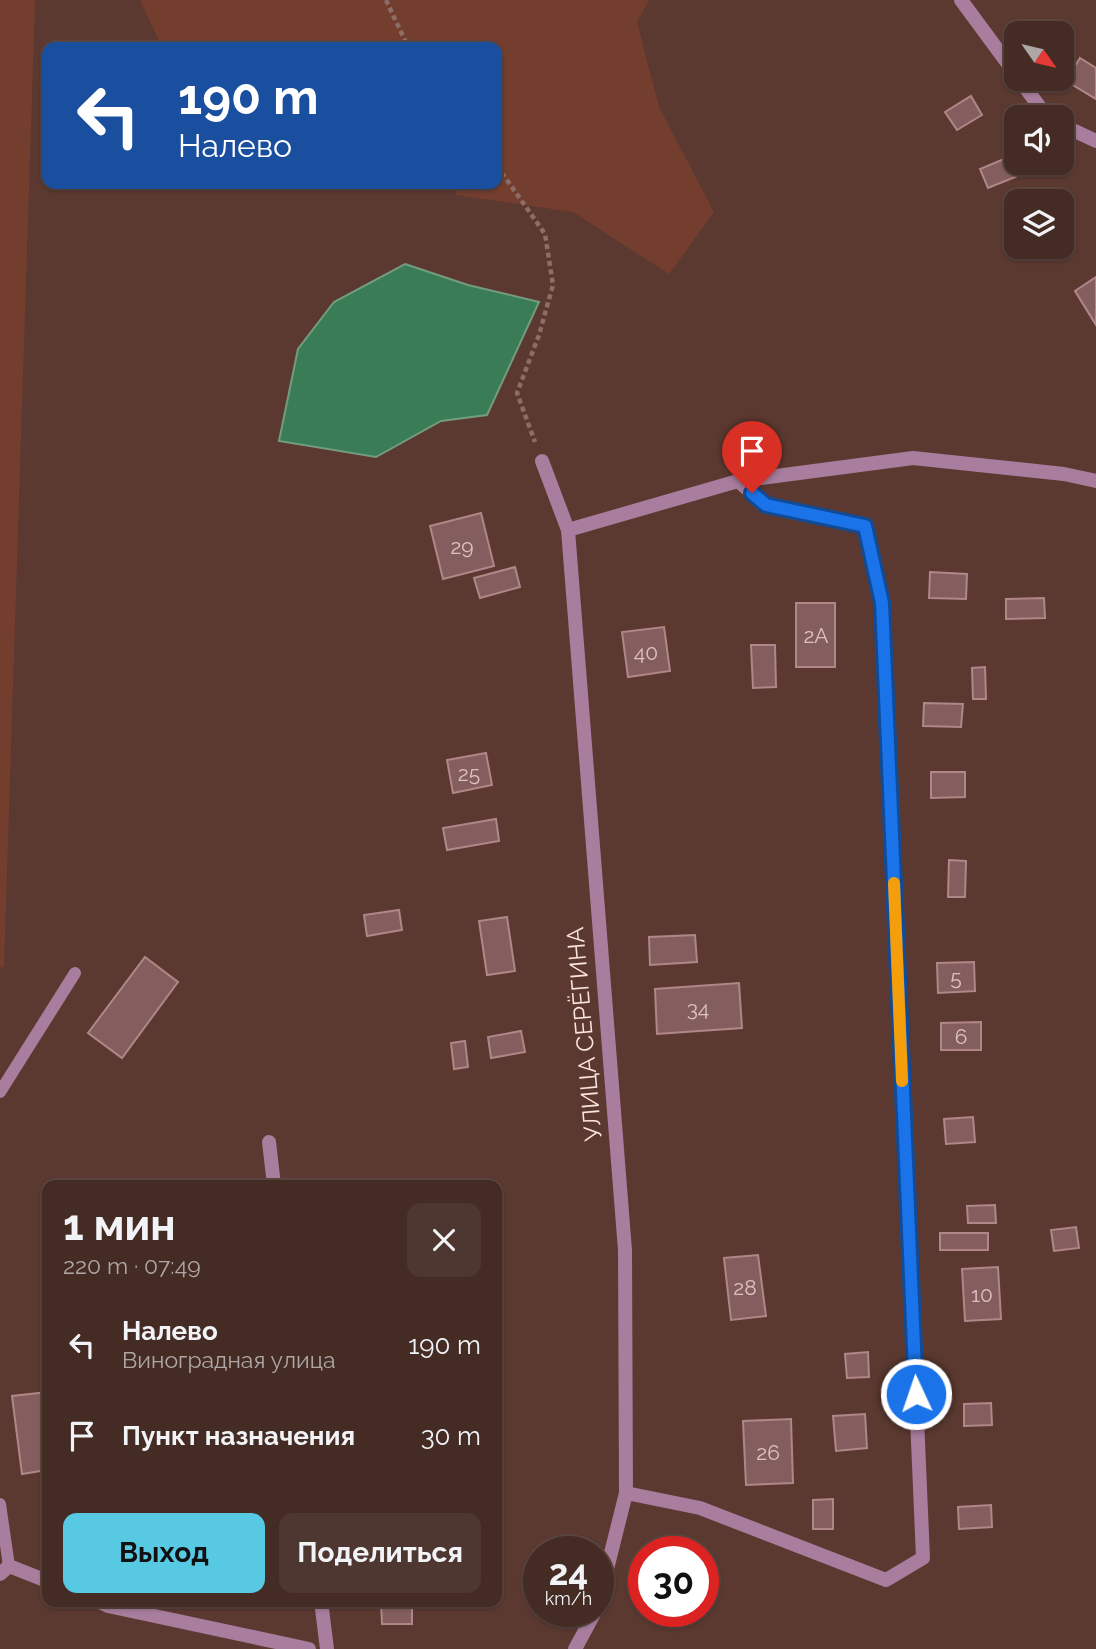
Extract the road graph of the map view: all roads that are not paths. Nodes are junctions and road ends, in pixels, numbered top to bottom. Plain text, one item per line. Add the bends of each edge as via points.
1 (961, 0) edge
2 (1004, 58) edge
3 (1074, 131) edge
4 (1096, 141) edge
5 (542, 461) road end
6 (737, 481) junction
7 (1096, 481) edge
8 (568, 530) junction
9 (75, 973) dead end
10 (0, 1092) edge
11 (269, 1142) dead end
12 (273, 1180) edge
13 (626, 1493) junction
14 (0, 1504) edge
15 (614, 1541) edge
16 (4, 1570) edge
17 (42, 1580) edge
18 (124, 1607) edge
19 (322, 1607) edge
20 (587, 1627) edge
21 (309, 1649) edge
22 (327, 1649) edge
23 (575, 1649) edge

1 - 2 street
3 - 4 street
5 - 8 street, УЛИЦА СЕРЁГИНА
6 - 7 street via 913,458
6 - 8 street
6 - 13 street via 766,505 865,526 882,603 923,1558 887,1580 700,1508
8 - 13 street, УЛИЦА СЕРЁГИНА via 625,1250
9 - 10 lane
11 - 12 street
13 - 15 street, УЛИЦА СЕРЁГИНА
14 - 16 lane
16 - 17 street
18 - 21 street
19 - 22 street
20 - 23 street

